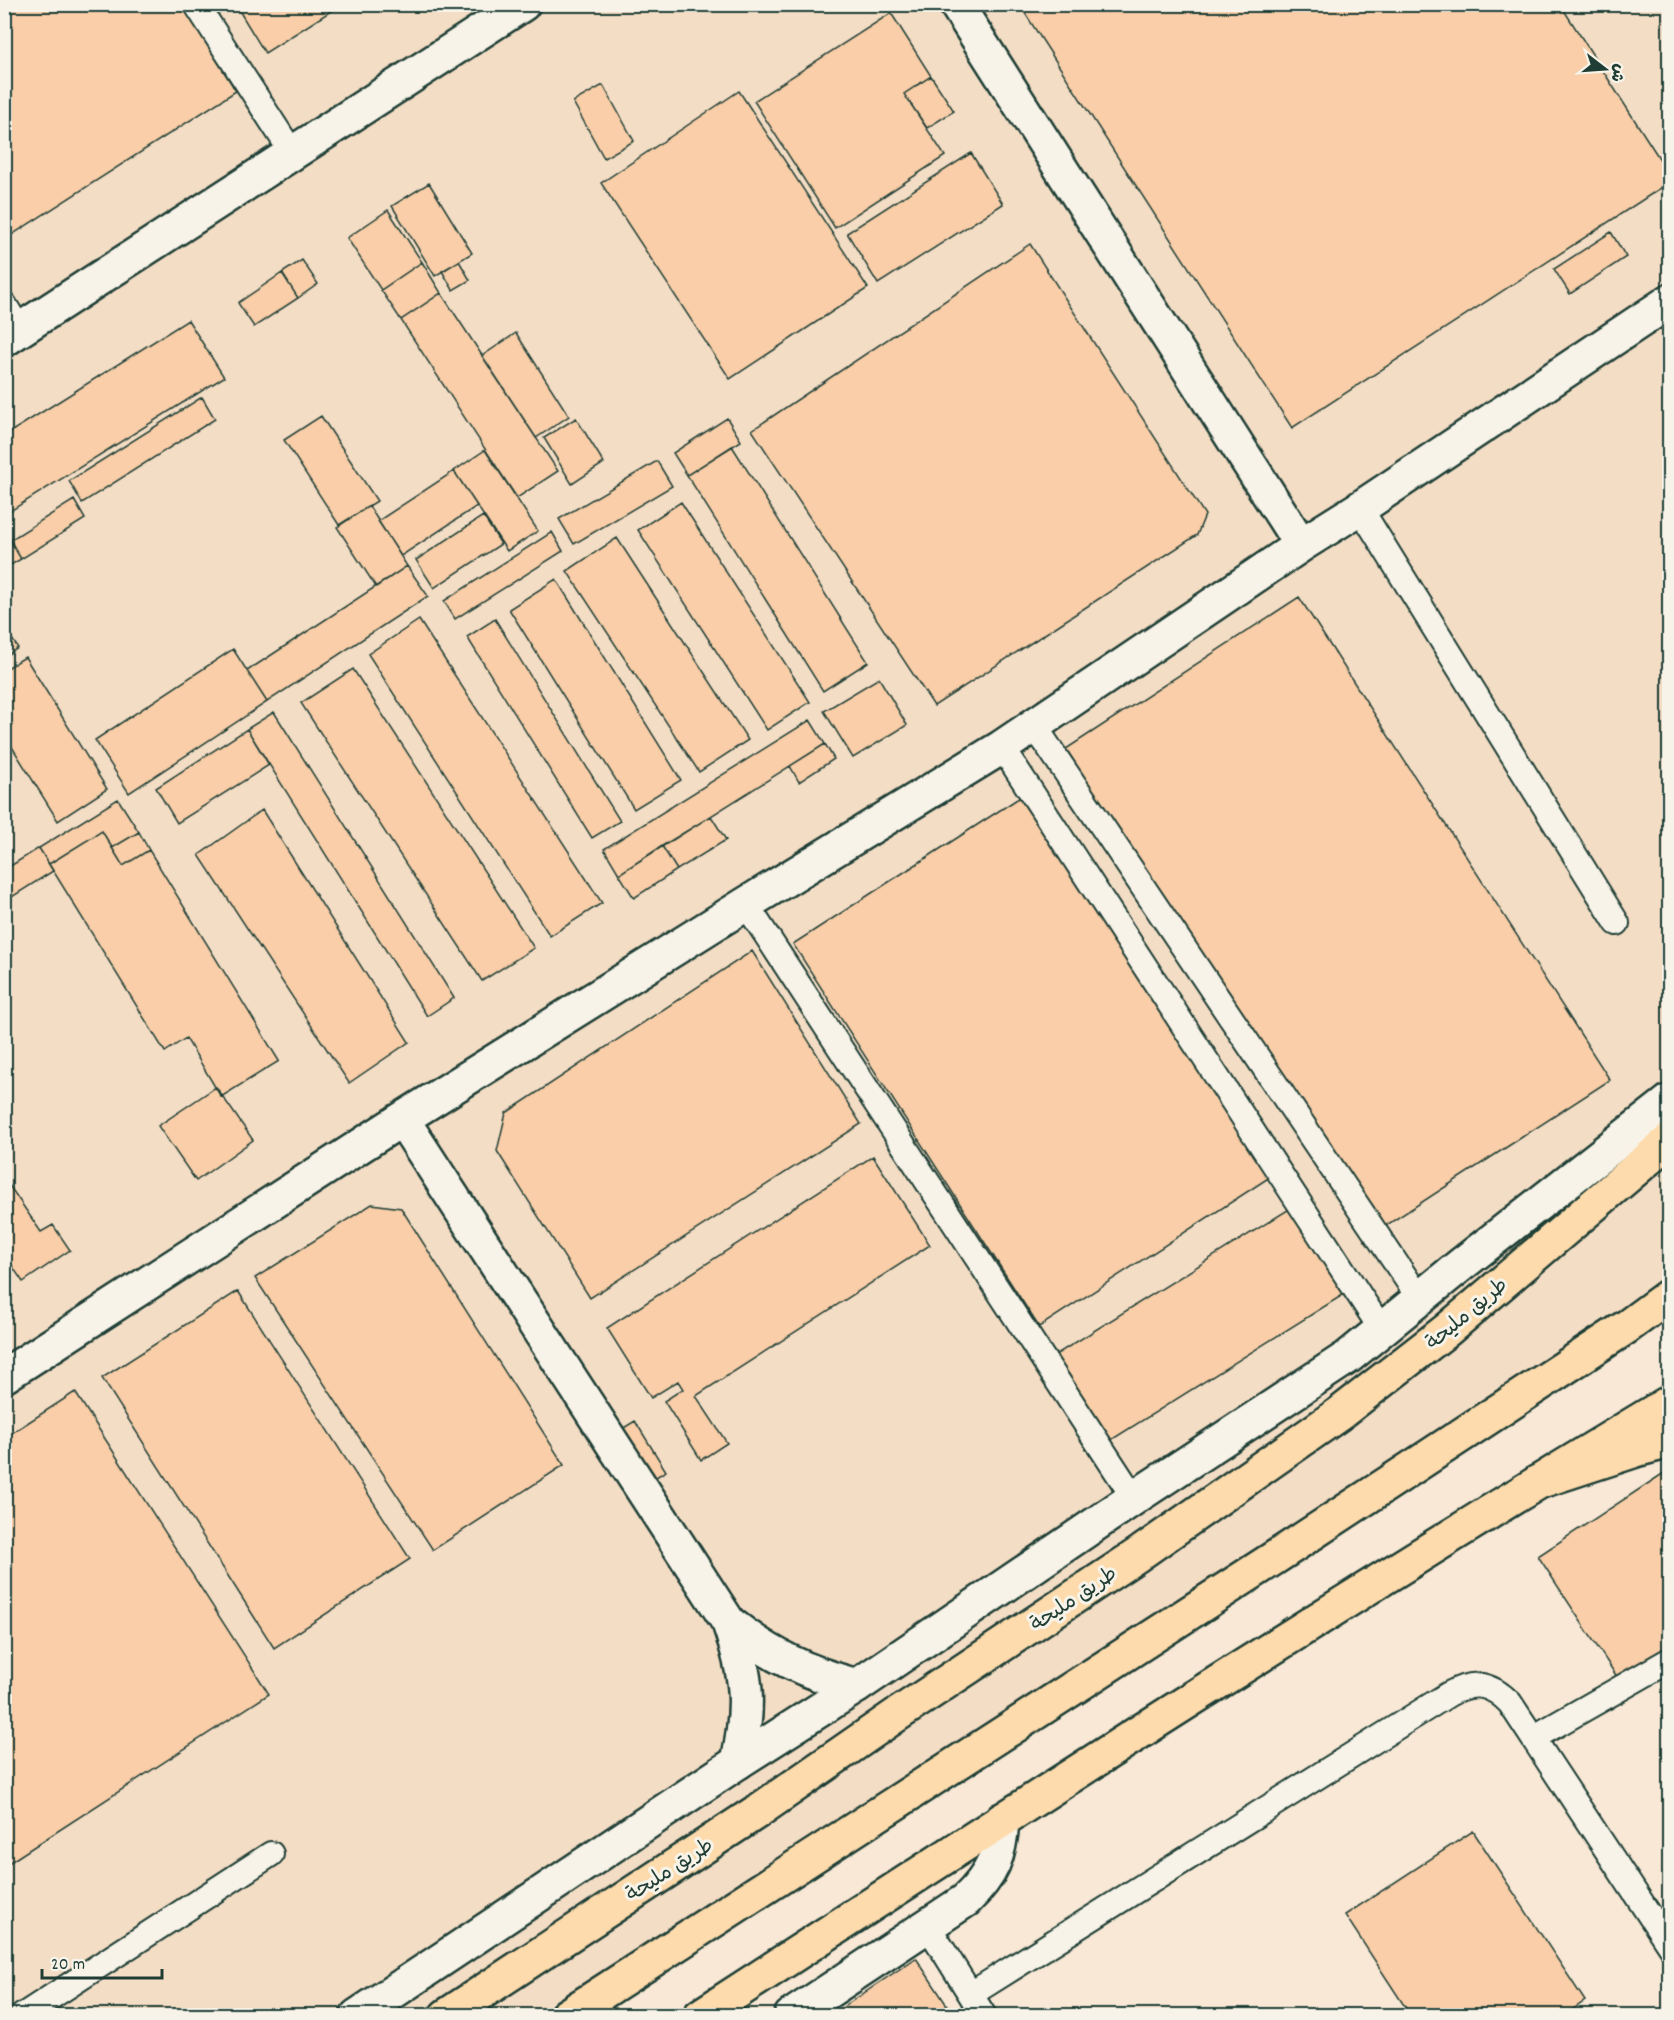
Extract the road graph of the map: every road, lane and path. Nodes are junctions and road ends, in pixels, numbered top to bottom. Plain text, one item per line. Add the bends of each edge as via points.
1 (196, 4) edge
2 (956, 4) edge
3 (507, 9) edge
4 (293, 154) junction
5 (1670, 301) edge
6 (10, 325) edge
7 (1360, 508) junction
8 (1301, 545) junction
9 (1034, 724) junction
10 (1002, 747) junction
11 (746, 903) junction
12 (1617, 923) dead end
13 (1670, 1101) edge
14 (402, 1119) junction
15 (1670, 1140) edge
16 (1670, 1295) edge
17 (1420, 1299) junction
18 (1382, 1330) junction
19 (4, 1376) edge
20 (1670, 1402) edge
21 (1670, 1441) edge
22 (1538, 1482) junction
23 (1134, 1498) junction
24 (729, 1623) junction
25 (1670, 1660) edge
26 (857, 1686) junction
27 (1533, 1738) junction
28 (738, 1762) junction
29 (1002, 1820) junction
30 (271, 1854) dead end
31 (928, 1926) junction
32 (1670, 1946) edge
33 (971, 1994) junction
34 (22, 2016) edge
35 (357, 2016) edge
36 (446, 2016) edge
37 (566, 2016) edge
38 (700, 2016) edge
39 (791, 2016) edge
40 (984, 2016) edge

1 - 4 lane
2 - 8 street
3 - 4 street
4 - 6 street
5 - 7 street
7 - 8 street
7 - 12 lane
8 - 9 street
9 - 10 street
9 - 17 lane
10 - 11 street
10 - 18 lane
11 - 14 street
11 - 23 lane
13 - 17 street
14 - 19 street
14 - 24 street
15 - 36 main road, طريق مليحة via 1447,1330 1339,1414 758,1811
16 - 37 main road via 1295,1545
17 - 18 street
18 - 23 street via 1310,1383
20 - 22 main road
21 - 22 main road
22 - 29 main road
23 - 26 street
24 - 26 street via 757,1645 789,1662
24 - 28 street via 741,1656 746,1692
25 - 27 lane
26 - 28 street
27 - 32 lane
27 - 33 lane via 1500,1693 1475,1684 1461,1687
28 - 35 street
29 - 31 street via 994,1864 982,1884
29 - 38 main road
30 - 34 lane
31 - 33 lane
31 - 39 street
33 - 40 lane

